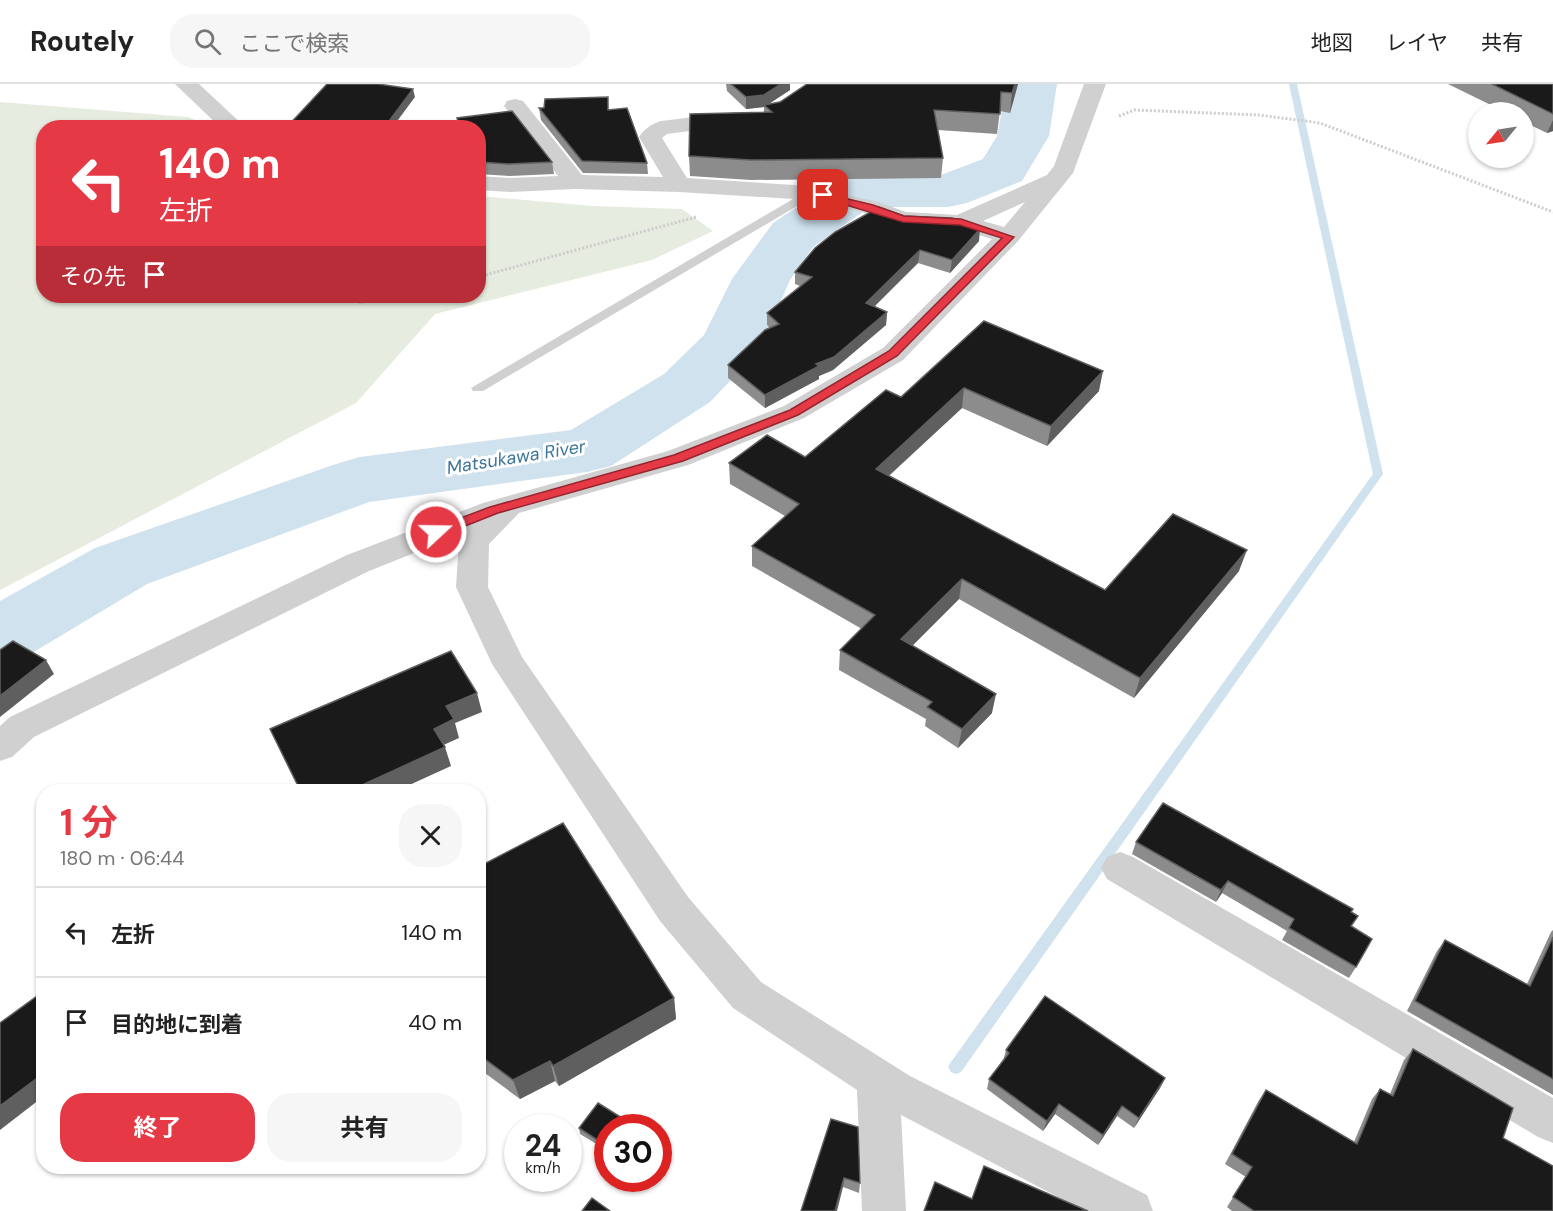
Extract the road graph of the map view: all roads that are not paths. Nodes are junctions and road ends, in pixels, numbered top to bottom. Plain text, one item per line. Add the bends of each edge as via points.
1 (186, 84) edge
2 (1095, 84) edge
3 (515, 106) dead end
4 (760, 116) edge
5 (226, 120) edge
6 (1057, 178) junction
7 (575, 182) junction
8 (486, 184) edge
9 (679, 185) junction
10 (810, 193) junction
11 (961, 222) junction
12 (1009, 237) junction
13 (478, 388) dead end
14 (512, 505) junction
15 (0, 747) edge
16 (1120, 868) dead end
17 (878, 1079) junction
18 (1553, 1122) edge
19 (884, 1211) edge
20 (1131, 1211) edge

1 - 5 street
2 - 6 street via 1065,168
3 - 7 street
4 - 9 street via 661,128 650,137
6 - 11 street
6 - 12 street
7 - 8 street
7 - 9 street
9 - 10 street
10 - 11 street via 903,219
10 - 13 lane
11 - 12 street
12 - 14 street via 893,354 794,412 678,458
14 - 15 street via 358,563 22,727
14 - 17 street via 474,540 472,587 509,664 674,909 747,995
16 - 18 street
17 - 19 street
17 - 20 street

